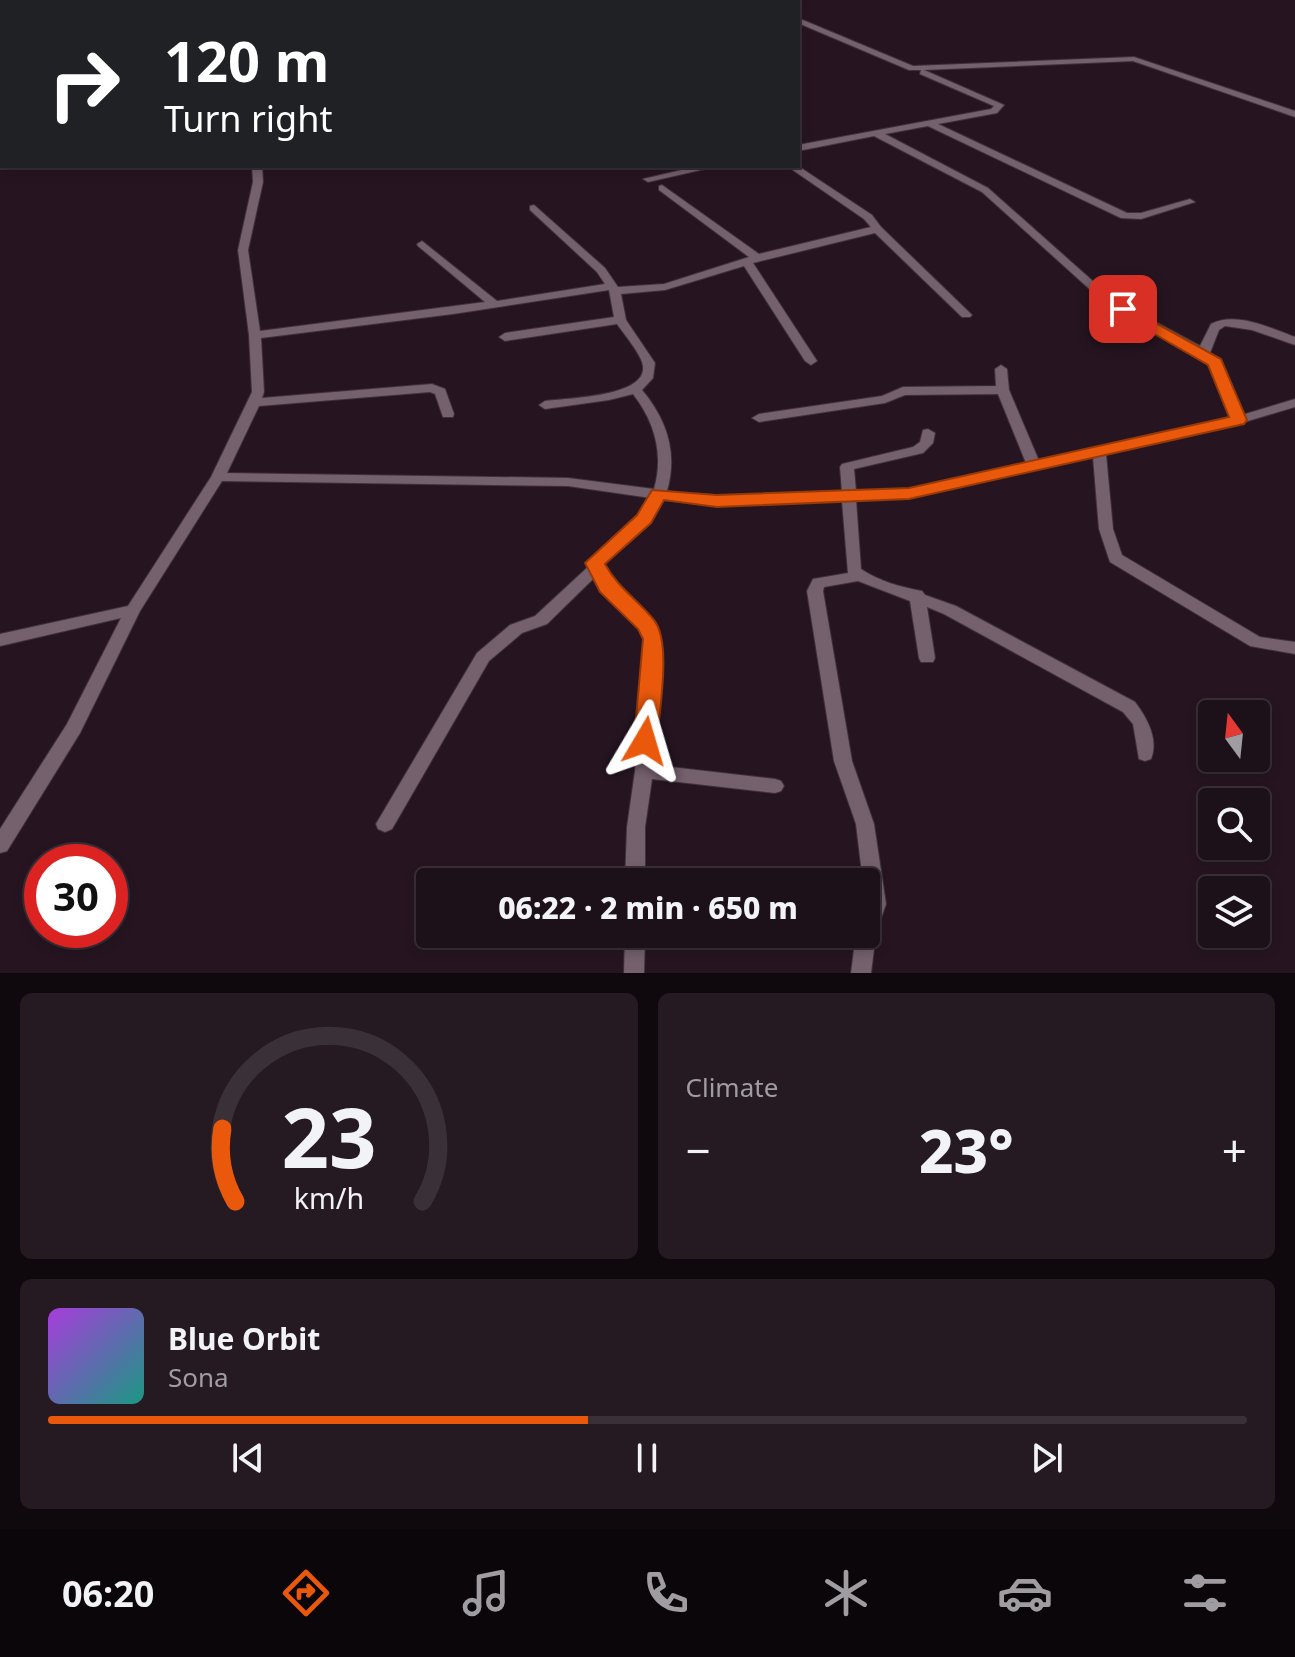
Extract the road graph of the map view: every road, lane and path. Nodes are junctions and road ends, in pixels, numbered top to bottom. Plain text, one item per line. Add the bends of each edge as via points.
1 (800, 21) edge
2 (919, 70) junction
3 (1295, 114) edge
4 (928, 123) junction
5 (875, 133) junction
6 (800, 148) edge
7 (257, 168) edge
8 (703, 168) edge
9 (795, 168) edge
10 (648, 179) dead end
11 (662, 188) dead end
12 (1190, 202) dead end
13 (534, 208) dead end
14 (877, 229) junction
15 (422, 244) dead end
16 (753, 261) junction
17 (613, 288) junction
18 (494, 304) junction
19 (966, 315) dead end
20 (620, 320) junction
21 (255, 335) junction
22 (505, 337) dead end
23 (1295, 341) edge
24 (1204, 353) junction
25 (811, 361) dead end
26 (1001, 369) dead end
27 (635, 389) junction
28 (1003, 390) junction
29 (254, 403) junction
30 (1295, 403) edge
31 (545, 405) dead end
32 (448, 414) dead end
33 (759, 418) dead end
34 (1238, 420) junction
35 (928, 433) dead end
36 (1099, 451) junction
37 (1034, 466) junction
38 (218, 477) junction
39 (658, 494) junction
40 (848, 494) junction
41 (596, 568) junction
42 (859, 576) junction
43 (917, 595) junction
44 (133, 610) junction
45 (0, 640) edge
46 (1295, 648) edge
47 (927, 658) dead end
48 (1145, 754) dead end
49 (644, 771) junction
50 (775, 786) dead end
51 (385, 824) dead end
52 (0, 845) edge
53 (635, 868) edge
54 (871, 868) edge
55 (635, 948) edge
56 (864, 948) edge
57 (634, 973) edge
58 (861, 973) edge

1 - 2 street
2 - 3 street via 1134,59
2 - 4 street via 1000,105 994,111
4 - 5 street
4 - 12 street via 1125,216
5 - 6 street
5 - 24 street via 985,190 1109,301
7 - 21 street via 243,250
8 - 10 street
9 - 14 street via 868,217
11 - 16 street
13 - 17 street via 601,270
14 - 16 street
14 - 19 street
15 - 18 street
16 - 17 street via 665,287
16 - 25 street
17 - 18 street
17 - 20 street
18 - 21 street
20 - 22 street
20 - 27 street via 649,363 648,378
21 - 29 street
23 - 24 street via 1220,323
24 - 34 street via 1220,371
26 - 28 street
27 - 31 street
27 - 39 street via 652,411 666,445
28 - 33 street via 903,391 885,399
28 - 37 street
29 - 32 street via 432,388 441,392
29 - 38 street
30 - 34 street
34 - 36 street
35 - 40 street via 918,450 850,464
36 - 37 street
36 - 46 street via 1106,529 1115,558 1256,642
37 - 40 street via 909,494
38 - 39 street via 568,482
38 - 44 street
39 - 40 street via 717,501
39 - 41 street via 651,511 595,563
40 - 42 street via 854,571
41 - 49 street via 607,587 647,625 653,639
41 - 51 street via 541,620 516,629 483,657
42 - 43 street
42 - 54 street via 824,580 815,591 843,761 865,824
43 - 47 street
43 - 48 street via 1129,707 1141,723
44 - 45 street
44 - 52 street via 74,728
49 - 50 street
49 - 53 street
55 - 57 street
56 - 58 street

